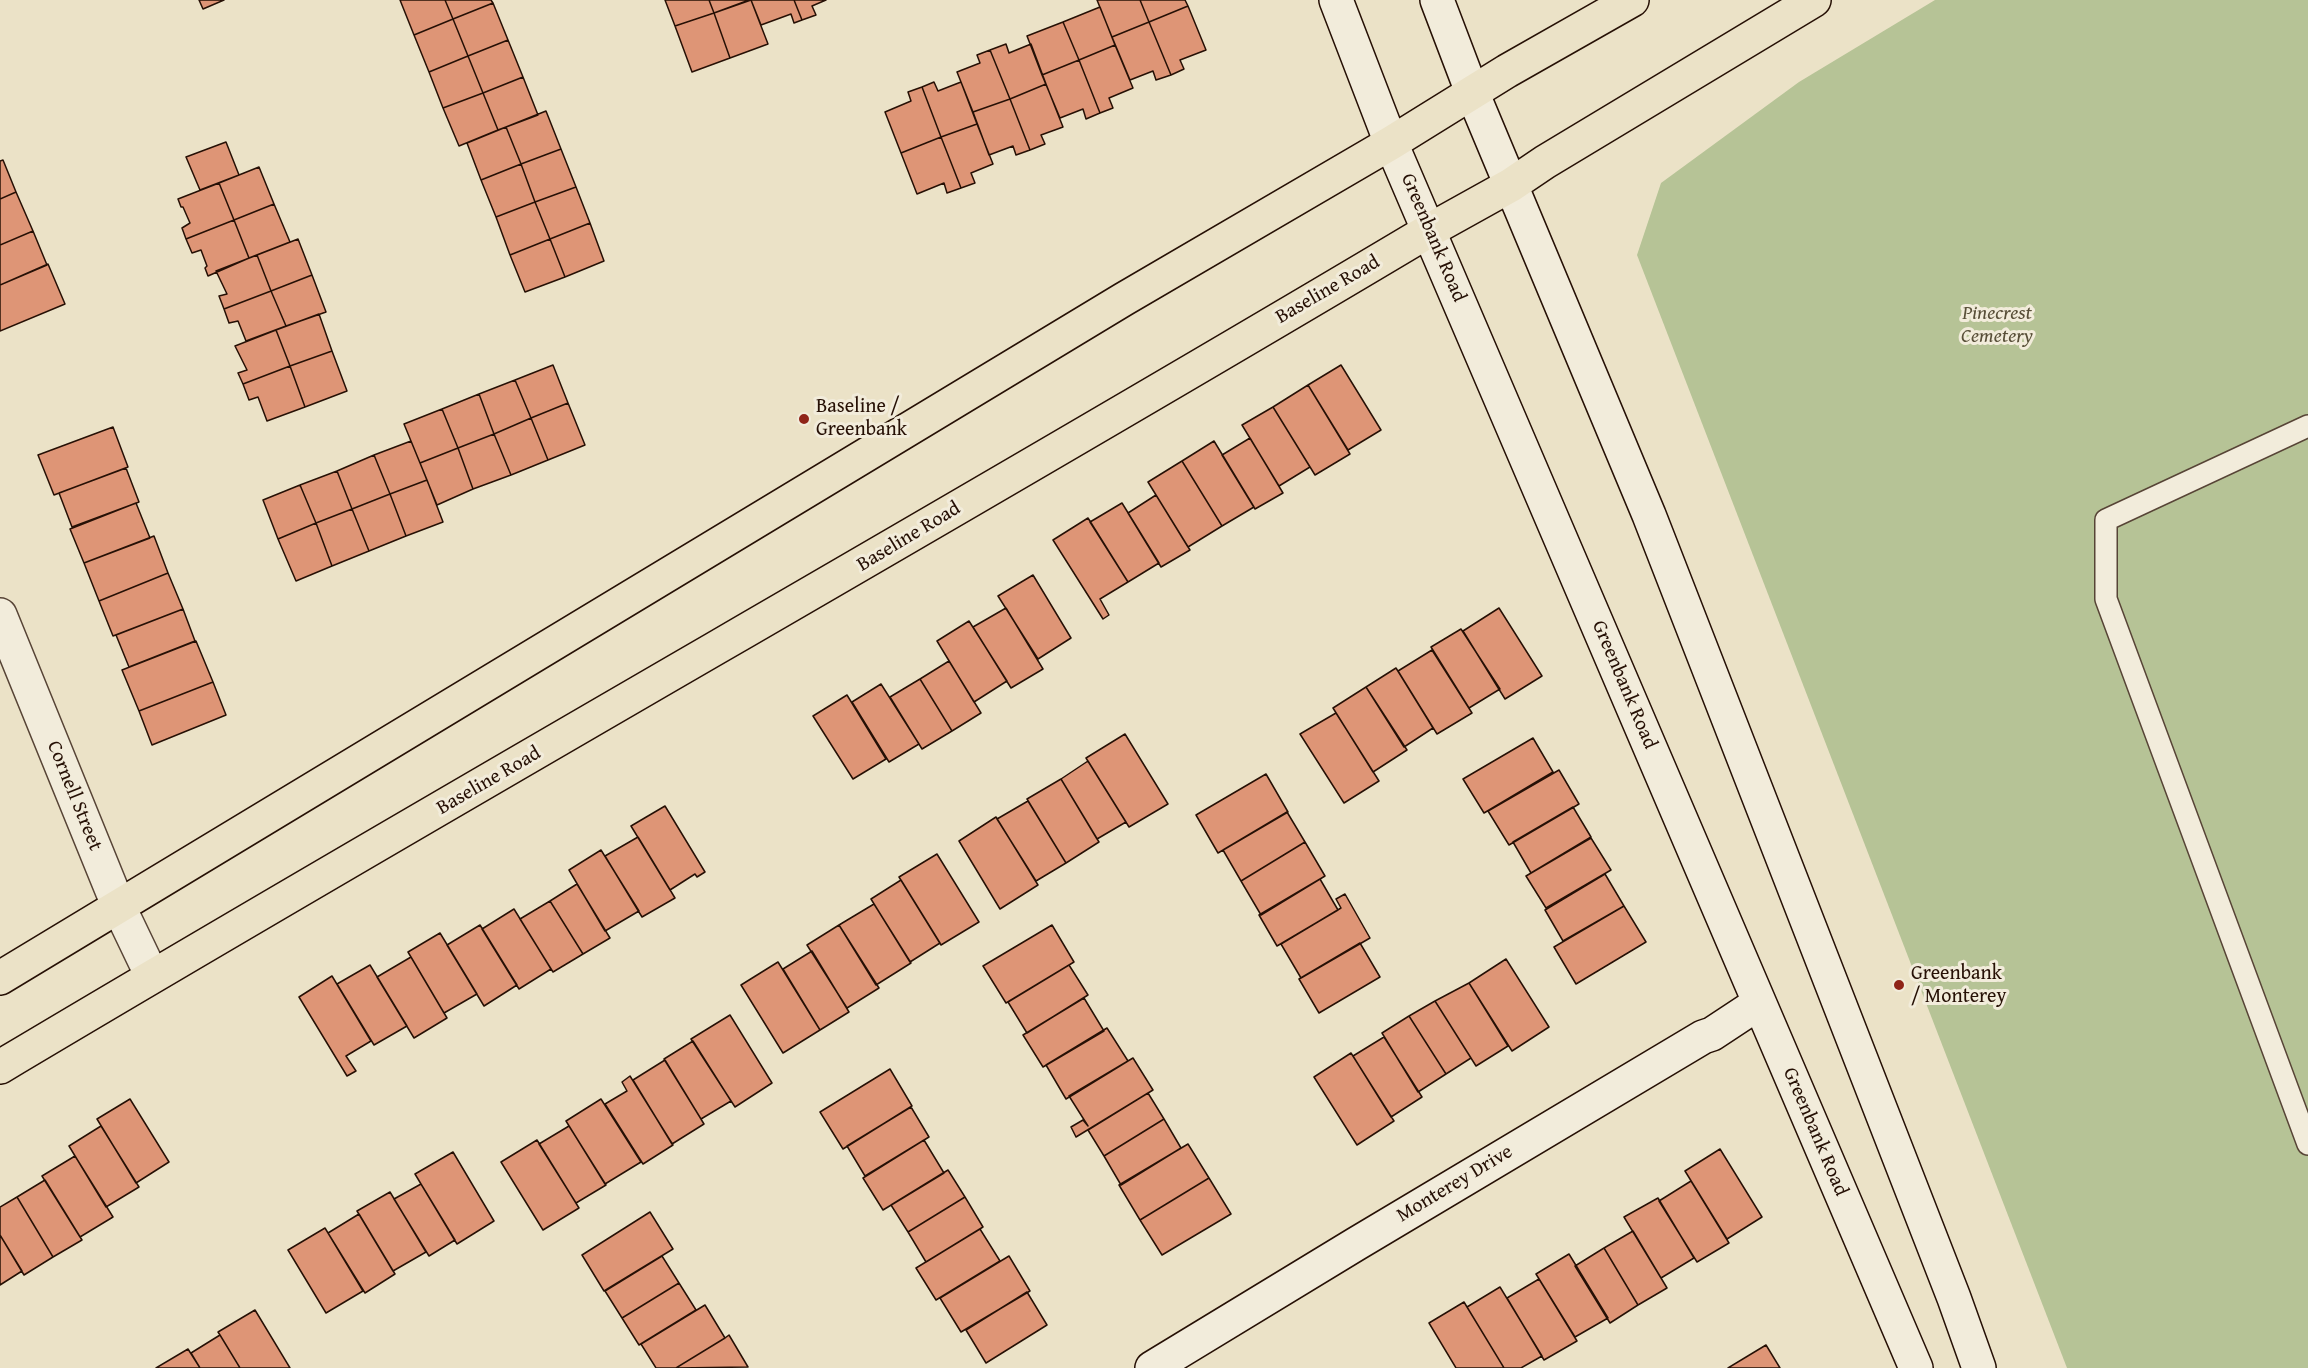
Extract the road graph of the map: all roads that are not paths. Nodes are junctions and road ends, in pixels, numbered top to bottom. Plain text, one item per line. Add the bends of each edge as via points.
1 (1336, 0) edge
2 (1437, 0) edge
3 (1632, 0) edge
4 (1814, 0) edge
5 (1472, 92) junction
6 (1391, 143) junction
7 (1511, 185) junction
8 (1430, 230) junction
9 (2308, 426) edge
10 (0, 615) edge
11 (118, 905) junction
12 (152, 976) junction
13 (0, 978) edge
14 (1759, 1004) junction
15 (0, 1067) edge
16 (2308, 1144) edge
17 (1152, 1368) edge
18 (1916, 1368) edge
19 (1979, 1368) edge

1 - 6 main road, Greenbank Road
2 - 5 main road
3 - 5 main road
4 - 7 main road, Baseline Road
5 - 6 main road
5 - 7 main road
6 - 8 main road, Greenbank Road
6 - 11 main road via 1124,299
7 - 8 main road, Baseline Road
7 - 19 main road via 1649,515
8 - 12 main road, Baseline Road
8 - 14 main road, Greenbank Road
9 - 16 lane via 2106,520 2106,599
10 - 11 main road, Cornell Street
11 - 12 main road, Cornell Street
11 - 13 main road
12 - 15 main road, Baseline Road
14 - 17 main road, Monterey Drive
14 - 18 main road, Greenbank Road

